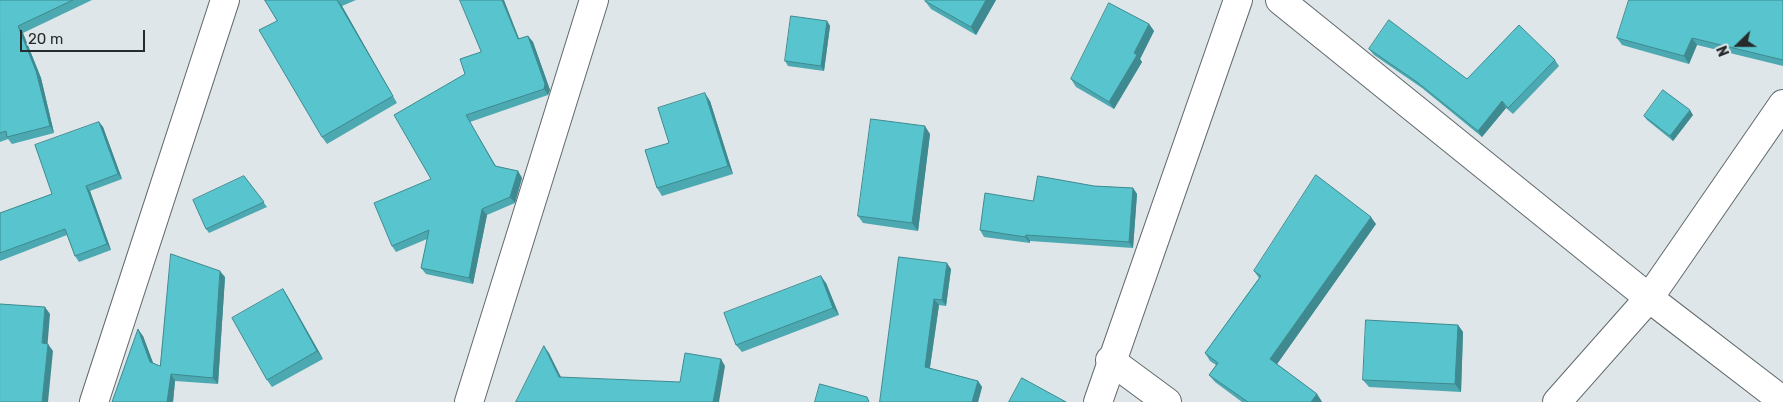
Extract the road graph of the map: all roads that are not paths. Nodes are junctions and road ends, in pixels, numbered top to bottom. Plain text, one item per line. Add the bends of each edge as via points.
1 (225, 0) edge
2 (594, 0) edge
3 (1238, 0) edge
4 (1280, 0) edge
5 (1783, 104) edge
6 (1649, 298) junction
7 (1110, 360) junction
8 (1783, 401) edge
9 (94, 402) edge
10 (469, 402) edge
11 (1098, 402) edge
12 (1167, 402) edge
13 (1557, 402) edge

1 - 9 street
2 - 10 street
3 - 7 street
4 - 6 street
5 - 6 street
6 - 8 street
6 - 13 street
7 - 11 street
7 - 12 street

